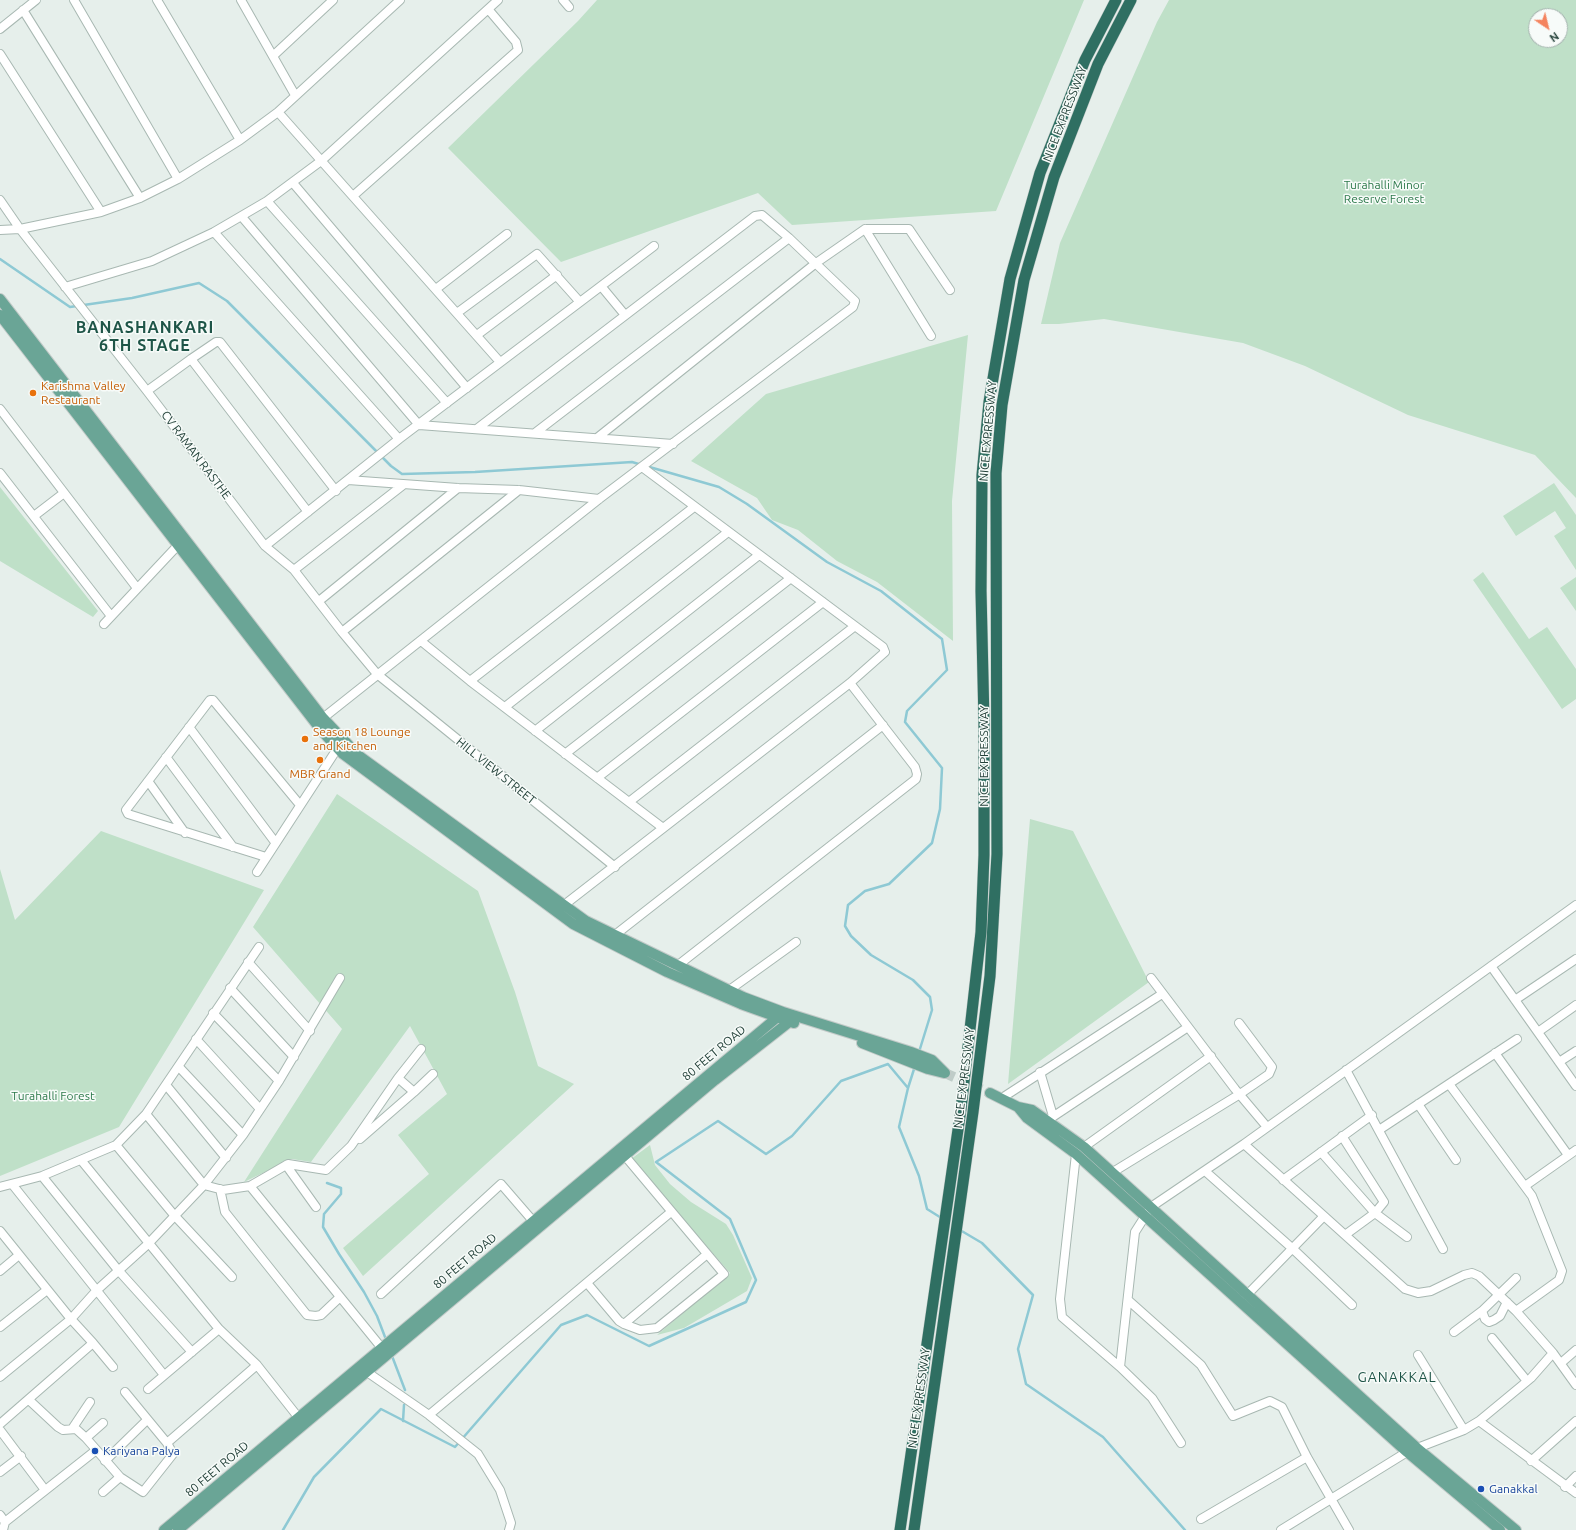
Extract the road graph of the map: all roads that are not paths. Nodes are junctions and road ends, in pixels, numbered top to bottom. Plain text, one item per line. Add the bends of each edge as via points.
1 (36, 0) edge
2 (74, 0) edge
3 (157, 0) edge
4 (241, 0) edge
5 (333, 0) edge
6 (400, 0) edge
7 (498, 0) edge
8 (563, 0) edge
9 (1116, 0) edge
10 (1131, 0) edge
11 (569, 7) dead end
12 (488, 9) junction
13 (23, 10) junction
14 (0, 29) edge
15 (0, 54) edge
16 (274, 55) junction
17 (295, 95) junction
18 (278, 112) junction
19 (240, 140) junction
20 (321, 160) junction
21 (178, 179) junction
22 (292, 183) junction
23 (353, 196) junction
24 (140, 198) junction
25 (0, 200) edge
26 (267, 201) junction
27 (101, 212) junction
28 (242, 216) junction
29 (20, 229) junction
30 (865, 229) junction
31 (0, 230) edge
32 (214, 232) junction
33 (507, 234) dead end
34 (788, 238) junction
35 (654, 246) dead end
36 (816, 263) junction
37 (557, 275) junction
38 (601, 286) junction
39 (65, 287) junction
40 (436, 289) junction
41 (950, 290) dead end
42 (0, 299) edge
43 (579, 301) junction
44 (457, 313) junction
45 (625, 314) junction
46 (0, 315) edge
47 (477, 335) junction
48 (932, 336) dead end
49 (191, 359) junction
50 (500, 362) junction
51 (467, 388) junction
52 (147, 391) junction
53 (447, 404) junction
54 (0, 409) edge
55 (419, 425) junction
56 (478, 428) junction
57 (536, 433) junction
58 (597, 438) junction
59 (399, 439) junction
60 (673, 444) junction
61 (642, 467) junction
62 (0, 473) edge
63 (348, 480) junction
64 (403, 485) junction
65 (458, 488) junction
66 (519, 490) junction
67 (336, 491) junction
68 (64, 493) junction
69 (599, 499) junction
70 (694, 507) junction
71 (308, 512) junction
72 (34, 516) junction
73 (728, 532) junction
74 (181, 542) junction
75 (264, 546) junction
76 (759, 555) junction
77 (294, 570) junction
78 (791, 578) junction
79 (137, 588) junction
80 (319, 601) junction
81 (823, 602) junction
82 (111, 616) junction
83 (104, 624) dead end
84 (855, 626) junction
85 (342, 632) junction
86 (421, 641) junction
87 (377, 674) junction
88 (470, 681) junction
89 (850, 683) junction
90 (504, 707) junction
91 (320, 721) junction
92 (883, 725) junction
93 (189, 727) junction
94 (535, 731) junction
95 (337, 749) junction
96 (565, 754) junction
97 (166, 757) junction
98 (597, 778) junction
99 (148, 781) junction
100 (628, 802) junction
101 (300, 805) junction
102 (663, 828) junction
103 (185, 833) junction
104 (275, 842) junction
105 (234, 847) junction
106 (266, 857) junction
107 (614, 867) junction
108 (256, 872) dead end
109 (1576, 905) edge
110 (559, 909) junction
111 (616, 935) junction
112 (796, 942) dead end
113 (259, 947) dead end
114 (1576, 959) edge
115 (248, 962) junction
116 (677, 966) junction
117 (1491, 966) junction
118 (340, 978) dead end
119 (1151, 978) dead end
120 (230, 988) junction
121 (728, 991) junction
122 (1162, 994) junction
123 (1515, 1000) junction
124 (1576, 1004) edge
125 (213, 1013) junction
126 (780, 1015) junction
127 (794, 1019) junction
128 (1239, 1023) dead end
129 (1188, 1027) junction
130 (310, 1031) junction
131 (1538, 1032) junction
132 (196, 1039) junction
133 (1517, 1039) dead end
134 (421, 1049) dead end
135 (1576, 1051) edge
136 (1495, 1053) junction
137 (1211, 1056) junction
138 (294, 1057) junction
139 (1559, 1062) junction
140 (930, 1064) dead end
141 (178, 1067) junction
142 (1346, 1070) junction
143 (1040, 1072) junction
144 (434, 1074) dead end
145 (398, 1078) junction
146 (279, 1081) junction
147 (1449, 1084) junction
148 (166, 1085) junction
149 (1576, 1086) edge
150 (414, 1092) junction
151 (990, 1093) tunnel mouth
152 (1240, 1094) junction
153 (1002, 1098) junction
154 (1418, 1104) junction
155 (1018, 1107) junction
156 (260, 1109) junction
157 (146, 1114) junction
158 (1372, 1115) junction
159 (1051, 1118) junction
160 (1267, 1127) junction
161 (1380, 1130) junction
162 (243, 1135) junction
163 (1342, 1136) junction
164 (1244, 1144) junction
165 (116, 1145) junction
166 (351, 1146) junction
167 (1084, 1146) junction
168 (1576, 1150) edge
169 (1321, 1152) junction
170 (1076, 1154) junction
171 (1568, 1155) junction
172 (625, 1156) junction
173 (226, 1158) junction
174 (81, 1160) junction
175 (1456, 1160) dead end
176 (286, 1165) junction
177 (1205, 1171) junction
178 (1113, 1172) junction
179 (42, 1176) junction
180 (1283, 1180) junction
181 (12, 1184) junction
182 (204, 1185) junction
183 (250, 1186) junction
184 (1524, 1186) junction
185 (0, 1187) edge
186 (220, 1189) junction
187 (1151, 1206) junction
188 (316, 1207) dead end
189 (671, 1212) junction
190 (1375, 1213) junction
191 (174, 1215) junction
192 (1145, 1216) junction
193 (1323, 1217) junction
194 (533, 1221) junction
195 (0, 1230) edge
196 (1345, 1235) junction
197 (1407, 1236) dead end
198 (148, 1244) junction
199 (1293, 1249) junction
200 (1443, 1249) dead end
201 (19, 1255) junction
202 (706, 1255) junction
203 (118, 1270) junction
204 (0, 1271) edge
205 (232, 1277) dead end
206 (1516, 1278) dead end
207 (587, 1283) junction
208 (47, 1290) junction
209 (97, 1290) junction
210 (381, 1294) dead end
211 (1499, 1295) junction
212 (339, 1298) junction
213 (1244, 1298) junction
214 (1128, 1300) junction
215 (1507, 1302) junction
216 (1352, 1306) dead end
217 (1482, 1311) junction
218 (1516, 1311) junction
219 (71, 1319) junction
220 (624, 1324) junction
221 (0, 1328) edge
222 (219, 1329) junction
223 (1454, 1332) dead end
224 (1492, 1338) dead end
225 (93, 1343) junction
226 (1576, 1350) edge
227 (192, 1352) junction
228 (385, 1352) junction
229 (1554, 1353) junction
230 (1418, 1355) dead end
231 (1562, 1363) junction
232 (257, 1365) junction
233 (113, 1367) dead end
234 (1120, 1367) junction
235 (368, 1372) junction
236 (164, 1375) junction
237 (0, 1377) edge
238 (1527, 1382) junction
239 (1576, 1385) edge
240 (148, 1389) dead end
241 (125, 1392) dead end
242 (28, 1400) junction
243 (90, 1402) dead end
244 (429, 1414) junction
245 (147, 1420) junction
246 (302, 1421) junction
247 (1479, 1421) junction
248 (1576, 1421) edge
249 (103, 1423) dead end
250 (0, 1424) edge
251 (72, 1429) junction
252 (0, 1430) edge
253 (1464, 1430) junction
254 (86, 1438) junction
255 (167, 1443) junction
256 (1181, 1443) dead end
257 (1417, 1448) junction
258 (95, 1451) junction
259 (1408, 1452) junction
260 (21, 1456) junction
261 (1307, 1457) junction
262 (104, 1461) junction
263 (1531, 1461) junction
264 (0, 1472) edge
265 (1576, 1476) edge
266 (120, 1477) junction
267 (1565, 1487) junction
268 (45, 1490) junction
269 (103, 1492) dead end
270 (1576, 1493) edge
271 (1332, 1499) junction
272 (0, 1515) edge
273 (1201, 1519) dead end
274 (4, 1526) edge
275 (1285, 1529) edge
276 (164, 1530) edge
277 (178, 1530) edge
278 (510, 1530) edge
279 (900, 1530) edge
280 (914, 1530) edge
281 (1349, 1530) edge
282 (1500, 1530) edge
283 (1516, 1530) edge

1 - 13 street
2 - 21 street
3 - 19 street
4 - 16 street
5 - 16 street
6 - 17 street
7 - 12 street
8 - 11 street
9 - 279 highway, NICE EXPRESSWAY via 1085,60 1040,173 1010,279 989,402 982,475 984,831 981,932 966,1070
10 - 280 highway, NICE EXPRESSWAY via 1098,64 1054,177 1024,280 1002,406 996,473 997,854 990,976
12 - 20 street
12 - 23 street via 516,42 518,50
13 - 14 street
13 - 24 street
15 - 27 street
16 - 17 street
17 - 18 street
18 - 19 street
18 - 20 street
19 - 21 street
20 - 22 street
20 - 23 street
21 - 24 street
22 - 26 street
22 - 51 street
23 - 40 street
24 - 27 street
25 - 29 street, CV RAMAN RASTHE
26 - 28 street
26 - 53 street
27 - 29 street
28 - 32 street
28 - 55 street
29 - 31 street
29 - 39 street, CV RAMAN RASTHE
30 - 36 street
30 - 41 street via 909,229
30 - 48 street
32 - 39 street via 152,261
32 - 59 street
33 - 40 street
34 - 36 street
34 - 45 street via 762,215 755,216
34 - 57 street
35 - 38 street
36 - 58 street
36 - 60 street via 854,300 856,303 853,307
37 - 43 street
37 - 44 street via 538,254
37 - 47 street
38 - 43 street
38 - 45 street
39 - 52 street, CV RAMAN RASTHE
40 - 44 street
42 - 74 main road
43 - 50 street
44 - 47 street
45 - 56 street
46 - 74 main road
47 - 50 street
49 - 52 street
49 - 67 street via 216,342 222,342
49 - 71 street
50 - 51 street
51 - 53 street
52 - 75 street, CV RAMAN RASTHE
53 - 55 street
54 - 68 street
55 - 56 street
55 - 59 street
56 - 57 street
57 - 58 street
58 - 60 street
59 - 63 street
60 - 61 street
61 - 69 street
61 - 70 street
62 - 72 street
63 - 64 street
63 - 67 street
64 - 65 street
64 - 77 street
65 - 66 street
65 - 80 street
66 - 69 street
66 - 85 street
67 - 71 street
68 - 72 street
68 - 79 street
69 - 86 street
70 - 73 street
70 - 88 street
71 - 75 street
72 - 82 street
73 - 76 street
73 - 90 street
74 - 79 street
74 - 91 main road
75 - 77 street, CV RAMAN RASTHE
76 - 78 street
76 - 94 street
77 - 80 street, CV RAMAN RASTHE
78 - 81 street
78 - 96 street
79 - 82 street
80 - 85 street, CV RAMAN RASTHE
81 - 84 street
81 - 98 street
82 - 83 street
84 - 89 street via 883,647 885,652
84 - 100 street
85 - 87 street, CV RAMAN RASTHE
86 - 87 street
86 - 88 street
87 - 91 street
87 - 107 street, HILL VIEW STREET
88 - 90 street
89 - 92 street
89 - 102 street
90 - 94 street
91 - 95 main road
91 - 110 main road via 361,758
92 - 111 street
92 - 116 street via 916,769 916,779
93 - 97 street
93 - 101 street via 210,700 214,700
93 - 104 street
94 - 96 street
95 - 101 street
95 - 110 main road
96 - 98 street
97 - 99 street
97 - 105 street
98 - 100 street
99 - 103 street
99 - 103 street via 126,813
100 - 102 street
101 - 104 street
102 - 107 street
103 - 105 street
104 - 106 street
105 - 106 street
106 - 108 street
107 - 110 street
109 - 117 street
110 - 111 main road
110 - 126 main road via 581,929 667,972
111 - 116 main road
112 - 121 street
113 - 115 street
114 - 123 street
115 - 120 street
115 - 130 street
116 - 121 main road
117 - 123 street
117 - 142 street
118 - 130 street
119 - 122 street
120 - 125 street
120 - 138 street
121 - 126 main road
122 - 129 street
122 - 143 street
123 - 131 street
124 - 131 street
125 - 132 street
125 - 146 street
126 - 127 main road
126 - 194 main road, 80 FEET ROAD
127 - 140 main road
127 - 172 main road, 80 FEET ROAD via 715,1080
128 - 152 street via 1272,1067 1269,1074
129 - 137 street
129 - 159 street
130 - 138 street
131 - 139 street
132 - 141 street
132 - 156 street
133 - 136 street
134 - 145 street
135 - 139 street
136 - 147 street
136 - 171 street
137 - 152 street
137 - 167 street
138 - 146 street
139 - 149 street
141 - 148 street
141 - 162 street
142 - 158 street
142 - 160 street
143 - 153 street
143 - 159 street
144 - 150 street
145 - 150 street
145 - 166 street
146 - 156 street
147 - 154 street
147 - 184 street
148 - 157 street
148 - 173 street
150 - 166 street
151 - 153 main road
152 - 160 street
152 - 178 street
153 - 155 main road
154 - 161 street
154 - 175 street
155 - 159 main road
155 - 170 main road via 1027,1118
156 - 162 street
157 - 165 street
157 - 182 street
158 - 161 street
158 - 163 street
159 - 167 main road
160 - 164 street
161 - 200 street
162 - 173 street
163 - 169 street
163 - 190 street via 1383,1199 1384,1205
164 - 177 street
164 - 180 street
165 - 174 street
165 - 191 street
166 - 176 street via 326,1170
167 - 178 main road
168 - 171 street
169 - 180 street
169 - 190 street
170 - 192 main road
170 - 234 street via 1060,1299 1062,1317
171 - 184 street
172 - 189 street
172 - 228 main road, 80 FEET ROAD
173 - 182 street
174 - 179 street
174 - 198 street
176 - 183 street
176 - 188 street
177 - 187 street
177 - 199 street
178 - 187 main road
179 - 181 street
179 - 203 street
180 - 193 street
181 - 185 street
181 - 209 street
182 - 186 street
182 - 191 street
183 - 186 street
183 - 212 street
184 - 218 street via 1538,1208 1562,1272 1559,1280
186 - 212 street via 225,1212 307,1315 320,1315
187 - 192 street
187 - 213 main road
189 - 202 street
189 - 207 street
190 - 196 street
190 - 197 street
191 - 198 street
191 - 205 street
192 - 213 main road
192 - 214 street via 1135,1232
193 - 196 street
193 - 199 street
194 - 210 street via 501,1184
194 - 228 main road, 80 FEET ROAD
195 - 201 street
196 - 211 street via 1405,1290 1430,1291 1472,1273 1480,1276
198 - 203 street
198 - 222 street
199 - 213 street
199 - 216 street
201 - 204 street
201 - 208 street
202 - 220 street
202 - 220 street via 724,1274 657,1328 636,1330
203 - 209 street
203 - 227 street
206 - 211 street
207 - 220 street
207 - 244 street
208 - 219 street
208 - 221 street
209 - 219 street
209 - 236 street
211 - 215 street
211 - 217 street
212 - 228 street
213 - 257 main road
213 - 259 main road
214 - 234 street
214 - 261 street via 1200,1365 1233,1416 1270,1401 1282,1407
215 - 217 street via 1500,1316 1489,1322
215 - 218 street
217 - 223 street
218 - 229 street
219 - 225 street
219 - 237 street
222 - 227 street
222 - 232 street
224 - 238 street
225 - 233 street
225 - 242 street
226 - 231 street
227 - 236 street
228 - 235 main road, 80 FEET ROAD
228 - 246 main road, 80 FEET ROAD
229 - 231 street
229 - 238 street
230 - 253 street
231 - 239 street
232 - 246 street
232 - 255 street
234 - 256 street via 1152,1398
235 - 244 street
235 - 246 main road, 80 FEET ROAD
236 - 240 street
238 - 247 street
241 - 245 street
242 - 250 street
242 - 251 street via 58,1428
243 - 251 street
244 - 278 street via 482,1459 500,1490 511,1523
245 - 255 street
245 - 262 street
246 - 276 main road, 80 FEET ROAD
246 - 277 main road, 80 FEET ROAD
247 - 253 street
247 - 263 street
248 - 263 street
249 - 254 street
251 - 254 street via 76,1429
252 - 260 street
253 - 257 street
254 - 258 street
255 - 266 street via 173,1451 172,1455 142,1492
257 - 259 street
257 - 283 main road
258 - 262 street
258 - 268 street
259 - 271 street
259 - 282 main road
260 - 264 street
260 - 268 street
261 - 271 street
261 - 273 street
262 - 266 street
263 - 267 street
265 - 267 street
266 - 269 street
267 - 270 street
268 - 274 street
271 - 275 street
271 - 281 street
272 - 274 street

